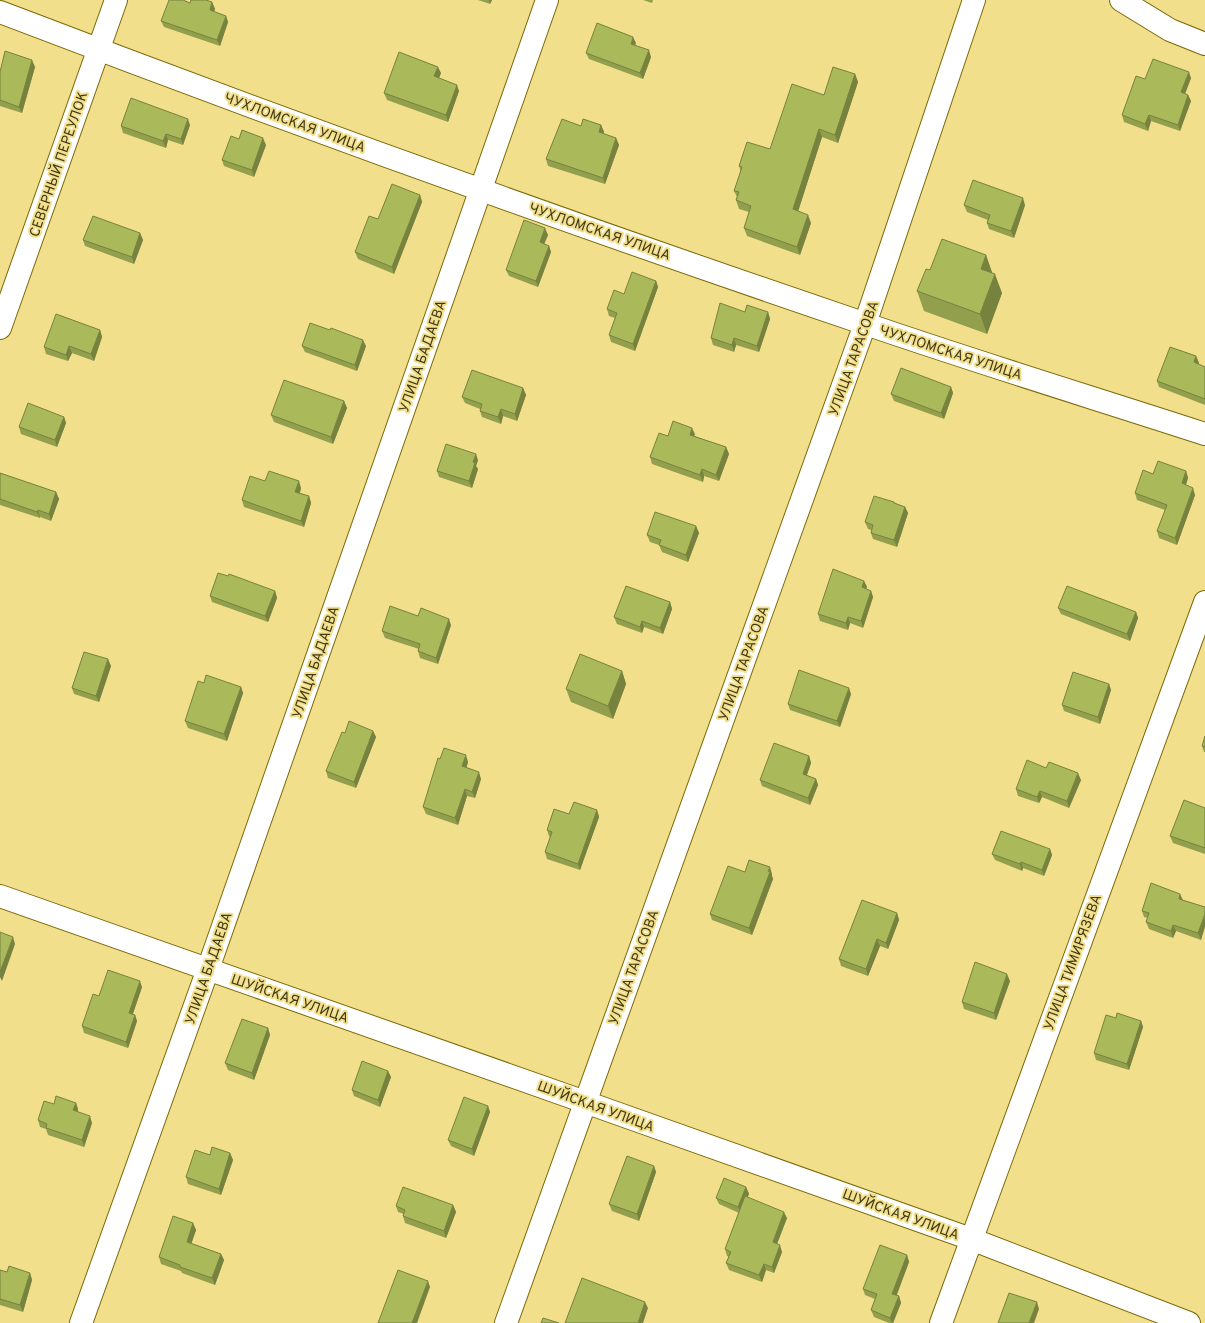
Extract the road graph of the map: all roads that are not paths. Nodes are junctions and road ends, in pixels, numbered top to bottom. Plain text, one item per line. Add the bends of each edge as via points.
1 (116, 0) edge
2 (547, 0) edge
3 (974, 0) edge
4 (1121, 0) edge
5 (0, 12) edge
6 (1205, 44) edge
7 (98, 50) junction
8 (480, 190) junction
9 (865, 324) junction
10 (0, 328) edge
11 (1205, 434) edge
12 (1205, 602) edge
13 (0, 896) edge
14 (208, 969) junction
15 (585, 1102) junction
16 (970, 1239) junction
17 (81, 1323) edge
18 (506, 1323) edge
19 (941, 1323) edge
20 (1189, 1323) edge

1 - 7 street, СЕВЕРНЫЙ ПЕРЕУЛОК
2 - 8 street, УЛИЦА БАДАЕВА
3 - 9 street, УЛИЦА ТАРАСОВА
4 - 6 street via 1170,30
5 - 7 street, ЧУХЛОМСКАЯ УЛИЦА
7 - 8 street, ЧУХЛОМСКАЯ УЛИЦА
7 - 10 street, СЕВЕРНЫЙ ПЕРЕУЛОК
8 - 9 street, ЧУХЛОМСКАЯ УЛИЦА
8 - 14 street, УЛИЦА БАДАЕВА
9 - 11 street, ЧУХЛОМСКАЯ УЛИЦА
9 - 15 street, УЛИЦА ТАРАСОВА
12 - 16 street, УЛИЦА ТИМИРЯЗЕВА
13 - 14 street, ШУЙСКАЯ УЛИЦА
14 - 15 street, ШУЙСКАЯ УЛИЦА
14 - 17 street, УЛИЦА БАДАЕВА
15 - 16 street, ШУЙСКАЯ УЛИЦА
15 - 18 street, УЛИЦА ТАРАСОВА
16 - 19 street, УЛИЦА ТИМИРЯЗЕВА
16 - 20 street, ШУЙСКАЯ УЛИЦА

